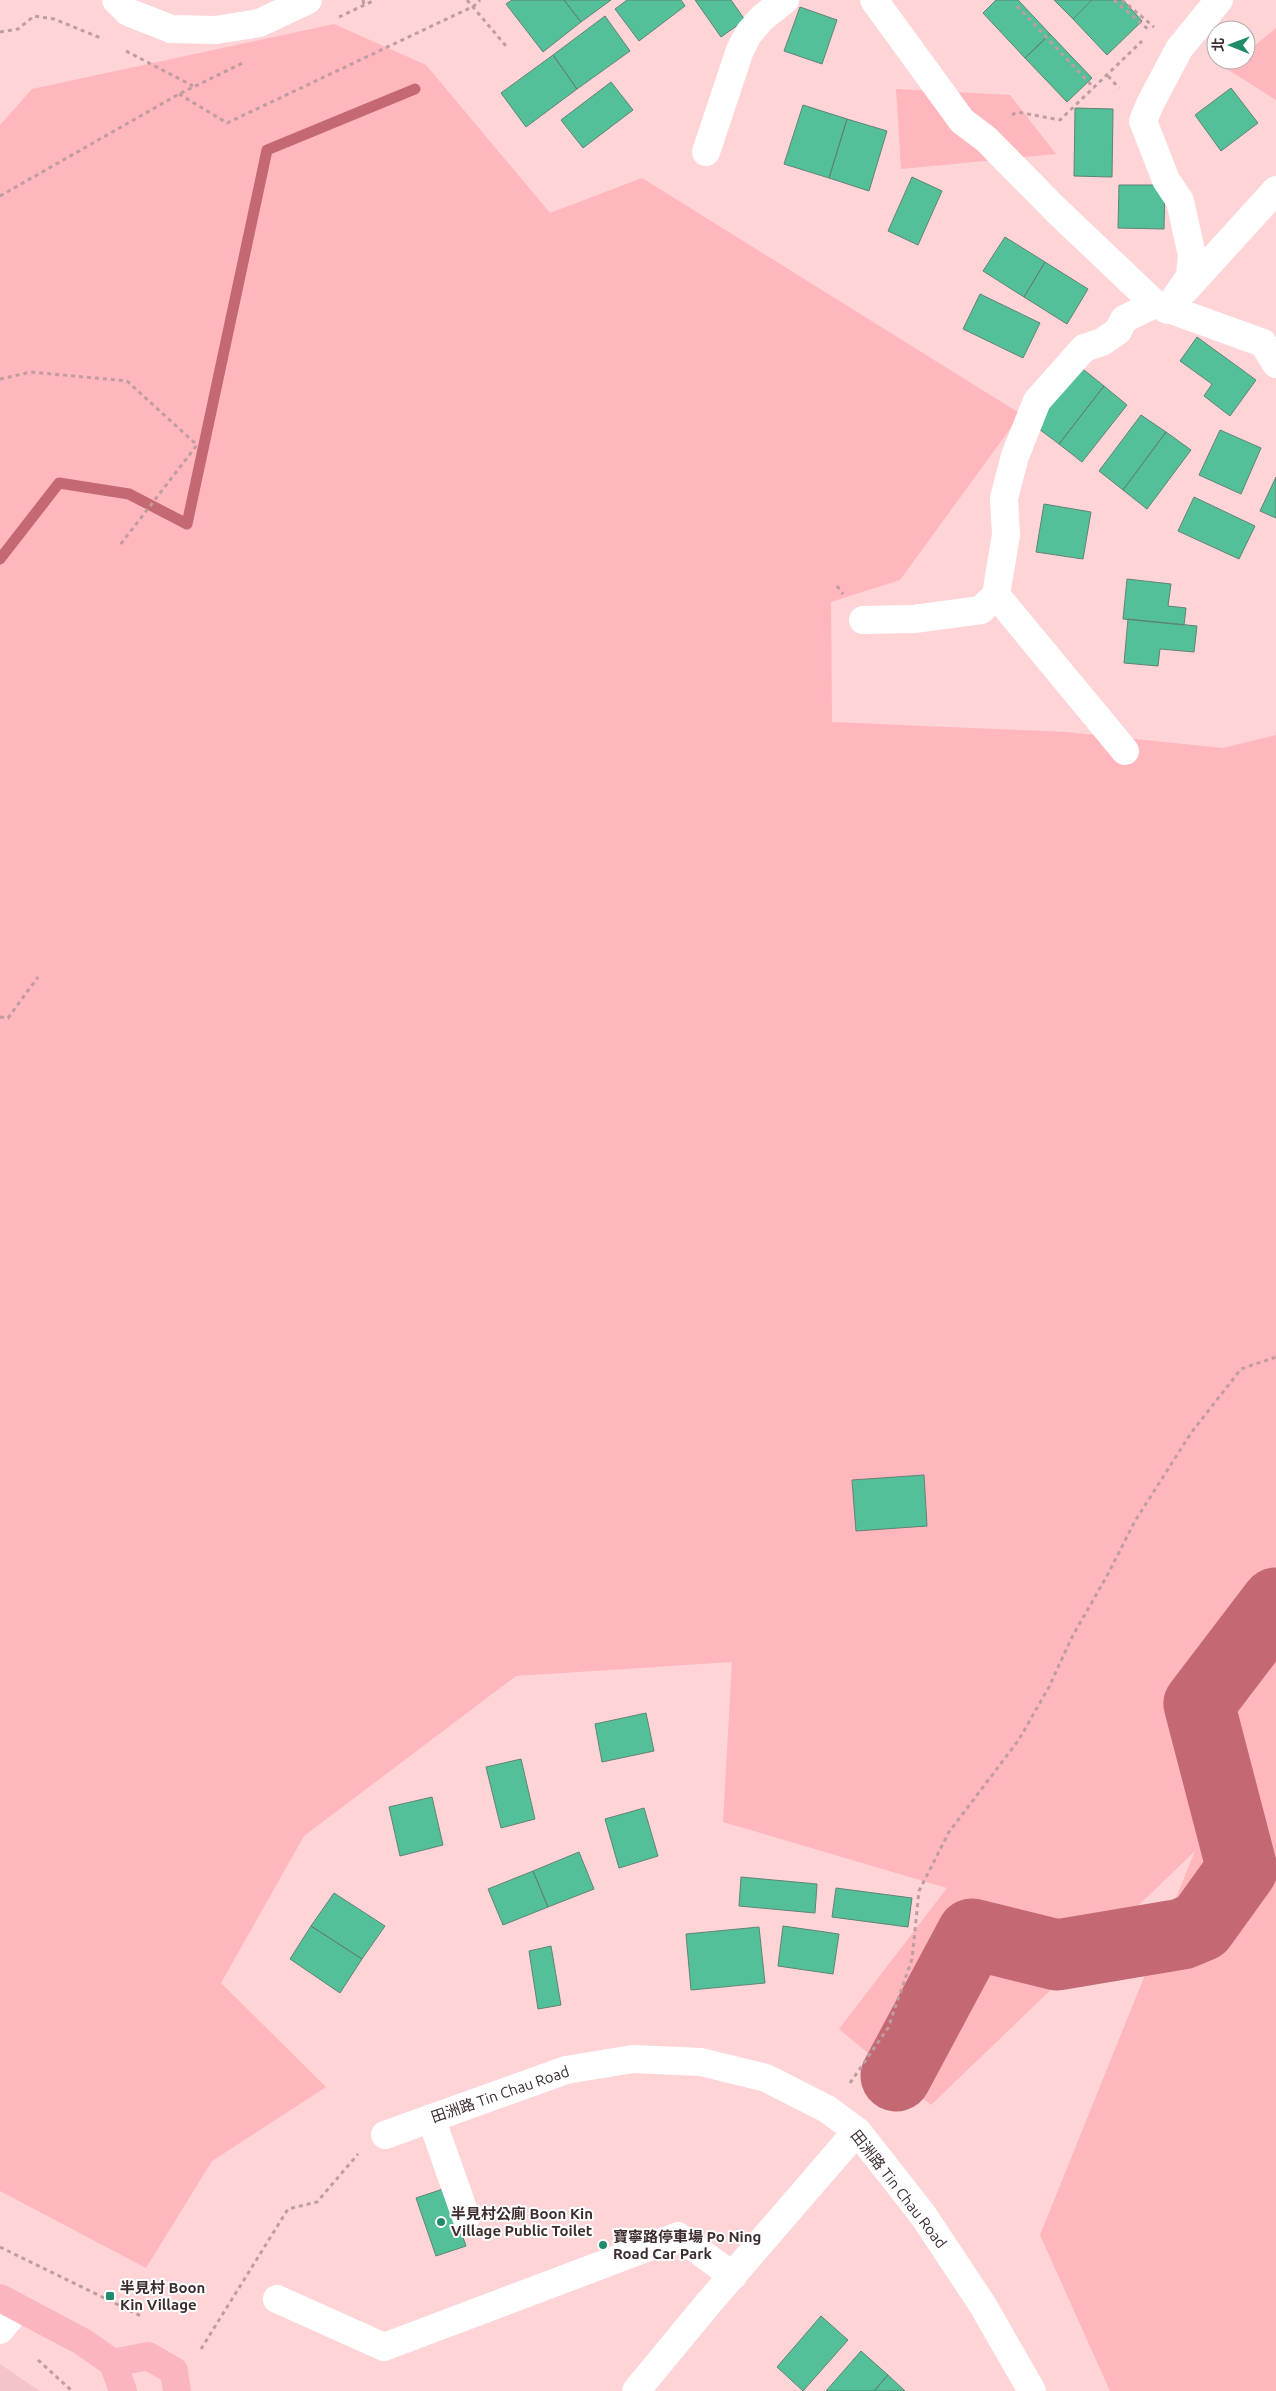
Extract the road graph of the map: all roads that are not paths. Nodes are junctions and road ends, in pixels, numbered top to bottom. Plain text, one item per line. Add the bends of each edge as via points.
1 (116, 0) edge
2 (308, 0) edge
3 (785, 0) edge
4 (874, 0) edge
5 (1219, 0) edge
6 (706, 152) dead end
7 (1276, 190) edge
8 (1161, 307) junction
9 (1276, 364) edge
10 (996, 595) junction
11 (863, 620) dead end
12 (1125, 751) dead end
13 (431, 2118) junction
14 (857, 2131) junction
15 (385, 2135) dead end
16 (466, 2217) dead end
17 (733, 2276) junction
18 (277, 2299) dead end
19 (9, 2303) edge
20 (0, 2330) edge
21 (113, 2363) junction
22 (123, 2391) edge
23 (177, 2391) edge
24 (636, 2391) edge
25 (1032, 2391) edge

1 - 2 street via 128,12 171,29 216,30 259,23
3 - 6 street via 762,18 740,50
4 - 8 street via 962,121 986,139 1056,210
5 - 8 street via 1179,49 1143,120 1166,180 1180,202 1192,254 1190,276
7 - 8 street
8 - 9 street via 1263,343
8 - 10 street via 1124,319 1118,331 1102,342 1084,348 1037,401 1015,456 1004,498 1006,535
10 - 11 street via 981,610 914,619
10 - 12 street
13 - 14 street, 田洲路 Tin Chau Road via 566,2070 633,2059 701,2062 766,2078 827,2109
13 - 15 street, 田洲路 Tin Chau Road
13 - 16 street
14 - 17 street
14 - 25 street, 田洲路 Tin Chau Road via 923,2215 982,2304
17 - 18 street via 678,2236 384,2347
17 - 24 street
19 - 20 street
19 - 21 main road via 82,2342
21 - 22 main road
21 - 23 main road via 148,2356 174,2371

